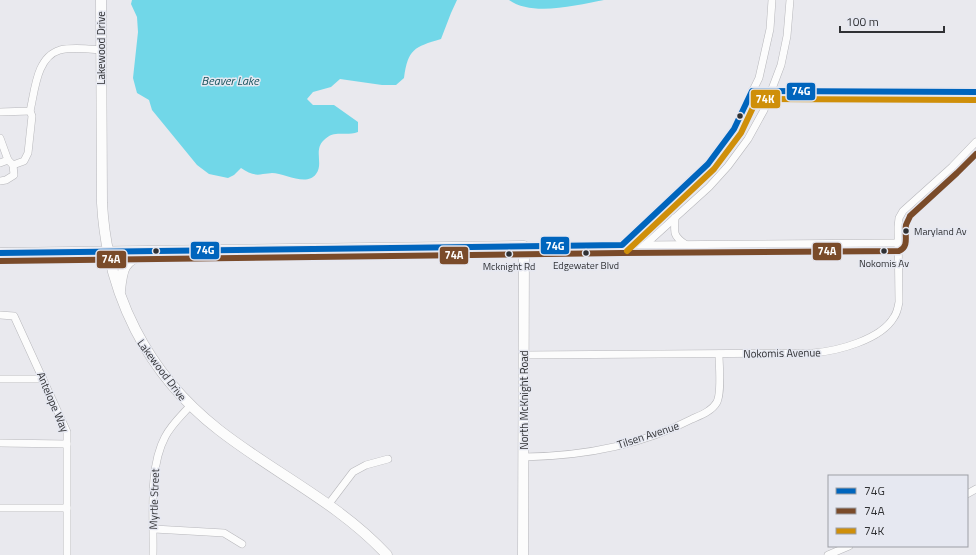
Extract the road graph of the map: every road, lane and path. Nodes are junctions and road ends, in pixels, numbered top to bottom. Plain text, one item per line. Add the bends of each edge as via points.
1 (101, 0) edge
2 (772, 0) edge
3 (790, 0) edge
4 (101, 50) junction
5 (752, 92) junction
6 (771, 92) junction
7 (976, 92) edge
8 (30, 111) junction
9 (0, 112) edge
10 (0, 138) edge
11 (976, 142) edge
12 (10, 162) junction
13 (0, 163) edge
14 (0, 181) edge
15 (674, 218) junction
16 (898, 243) junction
17 (622, 244) junction
18 (646, 244) junction
19 (686, 244) junction
20 (524, 246) junction
21 (161, 251) junction
22 (107, 252) junction
23 (0, 253) edge
24 (120, 295) junction
25 (0, 315) edge
26 (719, 354) junction
27 (524, 355) junction
28 (43, 378) junction
29 (0, 379) edge
30 (190, 406) junction
31 (0, 443) edge
32 (67, 444) junction
33 (524, 457) junction
34 (388, 460) dead end
35 (328, 505) junction
36 (0, 508) edge
37 (67, 508) junction
38 (154, 530) junction
39 (242, 544) dead end
40 (847, 547) edge
41 (67, 555) edge
42 (154, 555) edge
43 (387, 555) edge
44 (523, 555) edge
45 (828, 555) edge

1 - 4 street, Lakewood Drive
2 - 5 street via 759,78
3 - 6 street via 781,65
4 - 8 street via 70,49 51,54 39,73
4 - 22 street, Lakewood Drive via 102,203
5 - 6 street
5 - 17 street via 734,129 708,164
6 - 7 street
6 - 15 street via 748,138 728,166
8 - 9 street
8 - 12 street via 32,116 28,152 24,161
10 - 12 street
11 - 16 street, Nokomis Avenue via 903,211 898,223
12 - 13 street
12 - 14 street via 14,175
15 - 18 street
15 - 19 street via 677,238
16 - 19 street
16 - 26 street, Nokomis Avenue via 898,310 890,323 873,335 845,348 813,353
17 - 18 street
17 - 20 street
18 - 19 street
20 - 21 street
20 - 27 street, North McKnight Road
21 - 22 street
21 - 24 street via 138,257 128,263 122,271
22 - 23 street
22 - 24 street, Lakewood Drive
24 - 30 street, Lakewood Drive via 139,339 163,374
25 - 28 street, Antelope Way via 14,316
26 - 27 street, Nokomis Avenue
26 - 33 street, Tilsen Avenue via 719,398 707,412 663,432 620,446 567,455
27 - 33 street, North McKnight Road
28 - 29 street
28 - 32 street, Antelope Way via 68,432
30 - 35 street, Lakewood Drive via 231,439
30 - 38 street, Myrtle Street via 165,436 156,460
31 - 32 street
32 - 37 street, Antelope Way
33 - 44 street, North McKnight Road
34 - 35 street via 359,468 348,478
35 - 43 street, Lakewood Drive
36 - 37 street
37 - 41 street, Antelope Way
38 - 39 street via 224,533
38 - 42 street, Myrtle Street
40 - 45 street

